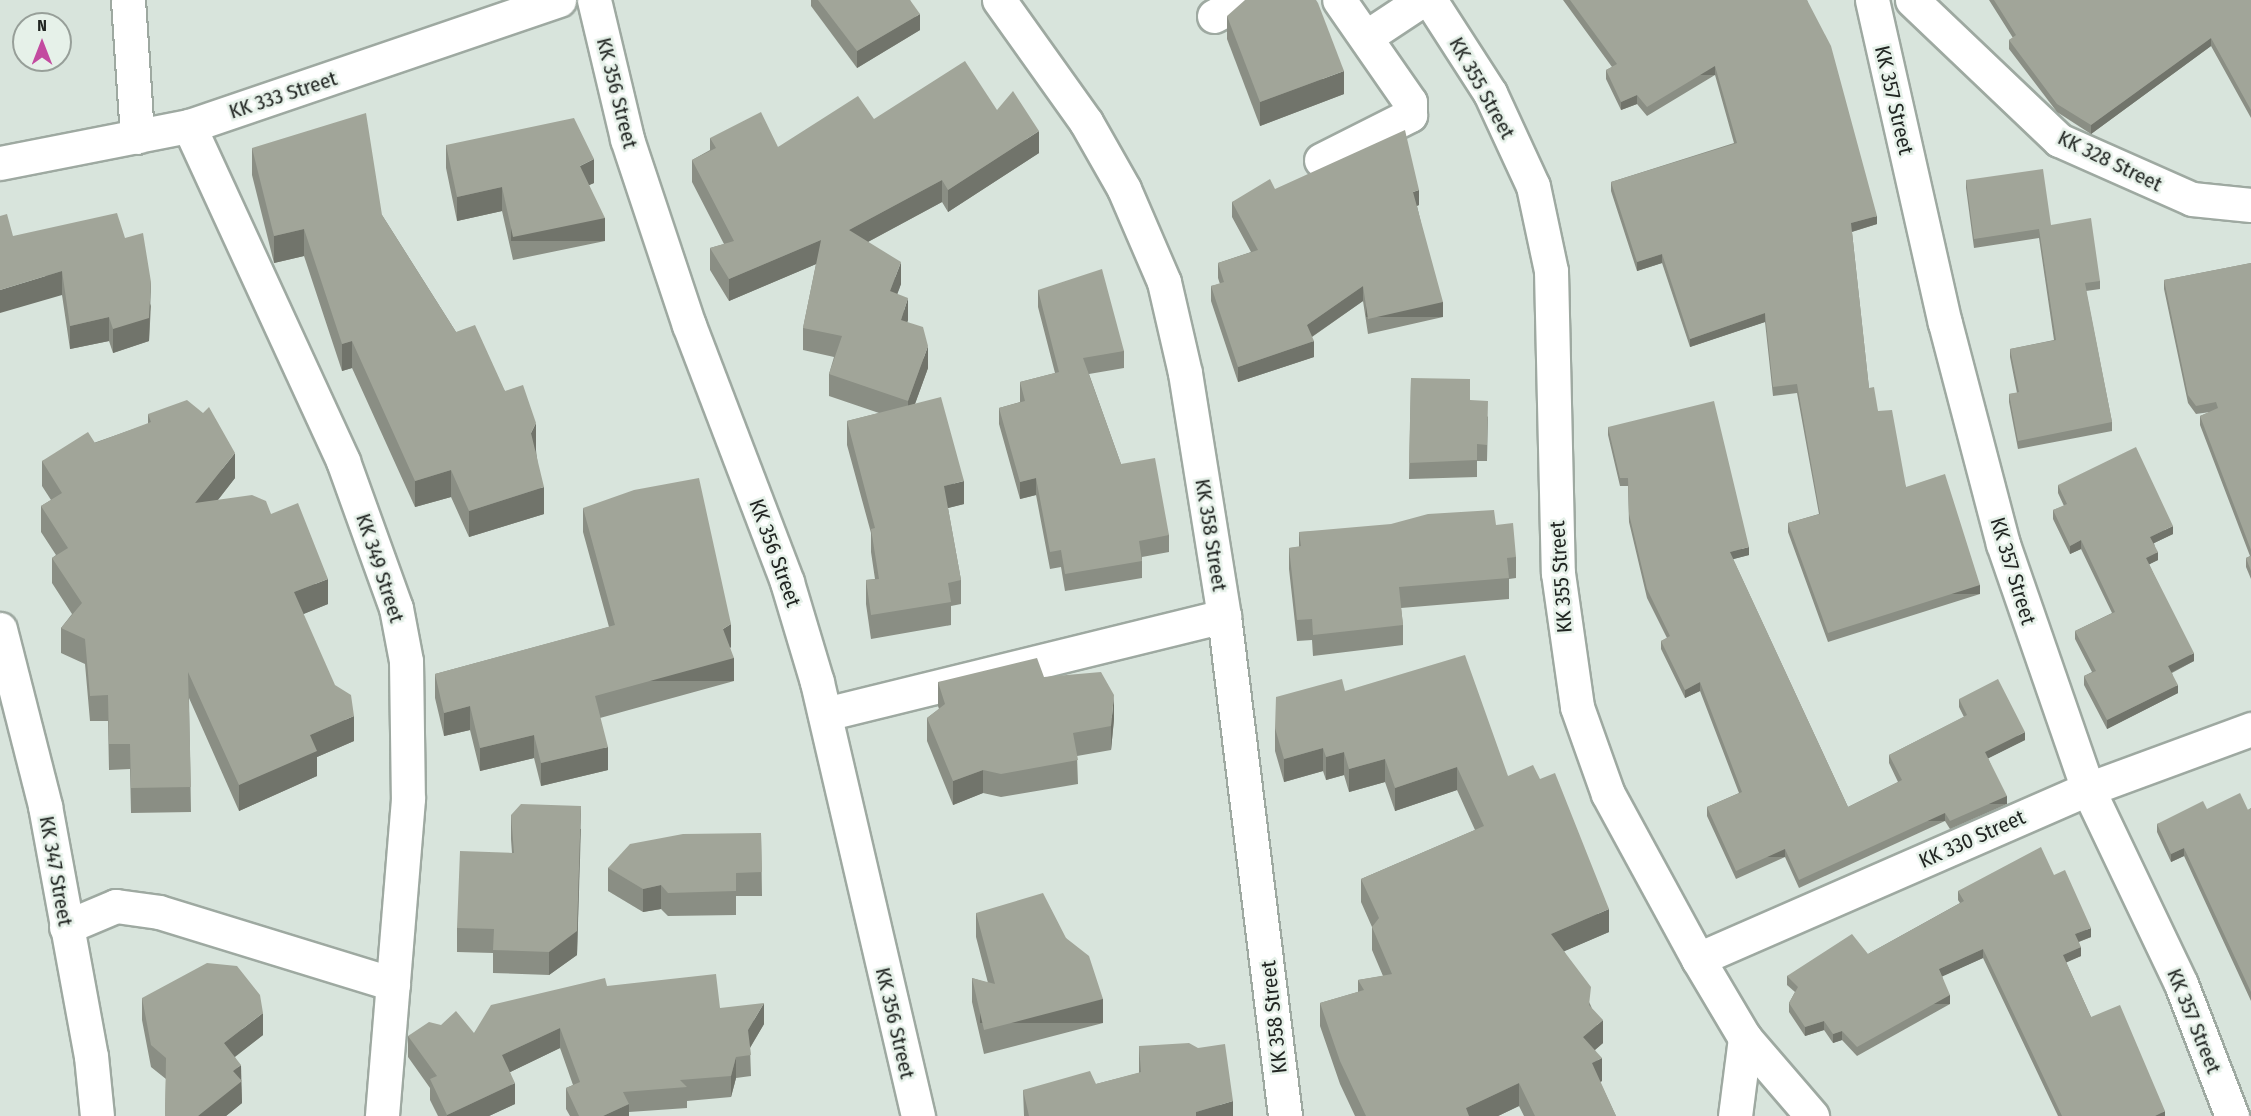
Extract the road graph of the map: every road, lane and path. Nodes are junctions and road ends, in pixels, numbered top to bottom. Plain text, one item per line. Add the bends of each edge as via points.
1 (128, 0) edge
2 (560, 0) edge
3 (594, 0) edge
4 (999, 0) edge
5 (1244, 0) edge
6 (1339, 0) edge
7 (1422, 0) edge
8 (1430, 0) edge
9 (1872, 0) edge
10 (1912, 0) edge
11 (1214, 16) dead end
12 (1366, 37) junction
13 (189, 126) junction
14 (136, 137) junction
15 (1322, 160) dead end
16 (0, 163) edge
17 (2251, 205) edge
18 (1224, 616) junction
19 (0, 629) edge
20 (825, 714) junction
21 (2251, 729) edge
22 (2088, 789) junction
23 (66, 927) junction
24 (1698, 959) junction
25 (393, 984) junction
26 (1744, 1038) junction
27 (97, 1116) edge
28 (382, 1116) edge
29 (918, 1116) edge
30 (1285, 1116) edge
31 (1735, 1116) edge
32 (1812, 1116) edge
33 (2232, 1116) edge

1 - 14 street
2 - 13 street, KK 333 Street
3 - 20 street, KK 356 Street via 627,139 689,325 788,582
4 - 18 street, KK 358 Street via 1086,122 1124,189 1164,282
5 - 11 street
6 - 12 street
7 - 12 street
8 - 24 street, KK 355 Street via 1490,93 1533,186 1551,271 1558,573 1577,707 1608,794
9 - 22 street, KK 357 Street via 1945,324 2002,544
10 - 17 street, KK 328 Street via 2059,140 2192,199
12 - 15 street via 1410,102 1410,115
13 - 14 street, KK 333 Street
13 - 25 street, KK 349 Street via 343,461 396,608 406,661 408,799
14 - 16 street, KK 333 Street
18 - 20 street
18 - 30 street, KK 358 Street
19 - 23 street, KK 347 Street via 45,806
20 - 29 street, KK 356 Street
21 - 22 street, KK 330 Street
22 - 24 street, KK 330 Street
22 - 33 street, KK 357 Street via 2181,984
23 - 25 street via 116,906 159,912
23 - 27 street, KK 347 Street
24 - 26 street, KK 355 Street
25 - 28 street, KK 349 Street
26 - 31 street
26 - 32 street, KK 355 Street

